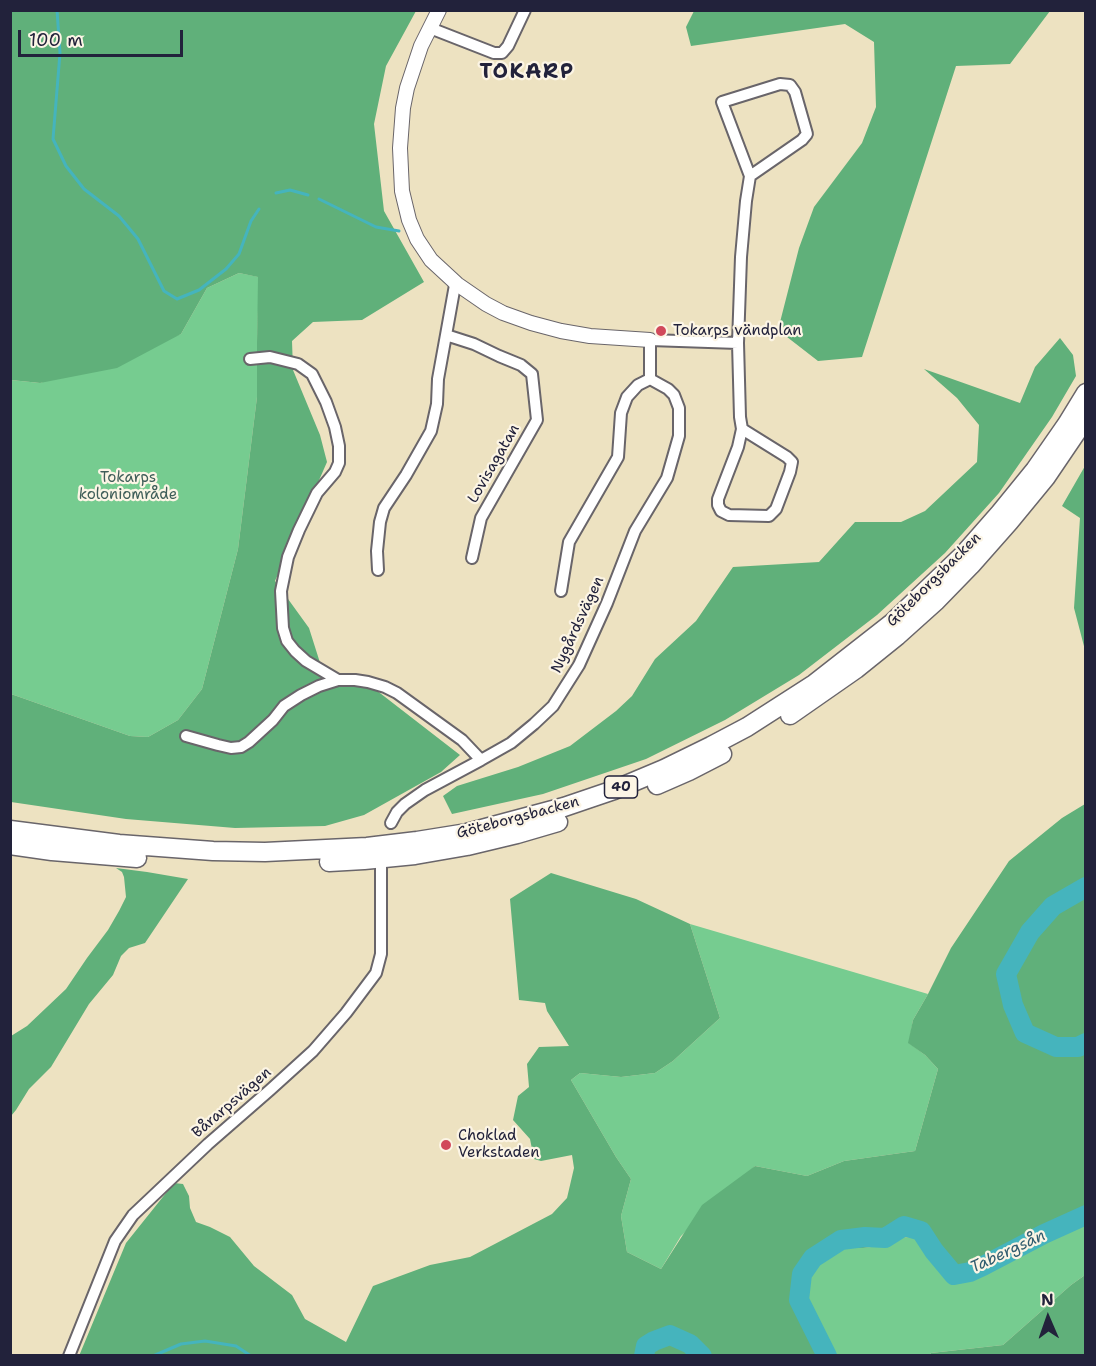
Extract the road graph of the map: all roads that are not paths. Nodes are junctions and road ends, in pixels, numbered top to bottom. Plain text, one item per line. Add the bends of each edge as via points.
1 (439, 10) edge
2 (525, 10) edge
3 (430, 28) junction
4 (750, 176) junction
5 (457, 284) junction
6 (446, 335) junction
7 (650, 340) junction
8 (738, 344) junction
9 (250, 359) dead end
10 (650, 379) junction
11 (1086, 393) edge
12 (1086, 418) edge
13 (742, 429) junction
14 (472, 558) dead end
15 (378, 570) dead end
16 (561, 591) dead end
17 (338, 680) junction
18 (186, 736) dead end
19 (482, 760) junction
20 (391, 823) dead end
21 (10, 830) edge
22 (10, 845) edge
23 (381, 866) dead end
24 (69, 1356) edge

1 - 3 street
2 - 3 street via 502,53
3 - 5 street via 414,66 403,108 402,191 417,239 431,260
4 - 4 street via 807,134 790,85 780,84 722,102
4 - 8 street via 741,257
5 - 6 street
5 - 7 street via 486,304 547,328
6 - 14 street, Lovisagatan via 521,365 532,374 537,420 481,518
6 - 15 street via 431,431 384,508
7 - 8 street
7 - 10 street
8 - 13 street
9 - 17 street via 270,357 298,364 312,374 335,427 339,463 303,519 288,557 281,591 287,641 306,661
10 - 16 street, Nygårdsvägen via 627,397 621,413 618,457 569,542
10 - 19 street, Nygårdsvägen via 674,395 679,408 679,436 667,478 635,531 579,665 553,706 511,743
11 - 21 highway, Göteborgsbacken / 40 via 1035,470 1000,513 892,624 814,684 747,727 614,790 467,834 367,847 213,851
12 - 22 highway, Göteborgsbacken / 40 via 1009,522 936,601 897,636 814,699 733,749 617,802 467,846 364,860 212,863
13 - 13 street via 792,462 770,516 729,516 718,505
17 - 18 street via 284,706 241,747
17 - 19 street via 368,681 397,693
19 - 20 street, Nygårdsvägen via 425,790 405,804
23 - 24 street, Bårarpsvägen via 381,954 376,973 313,1051 133,1215 115,1240

